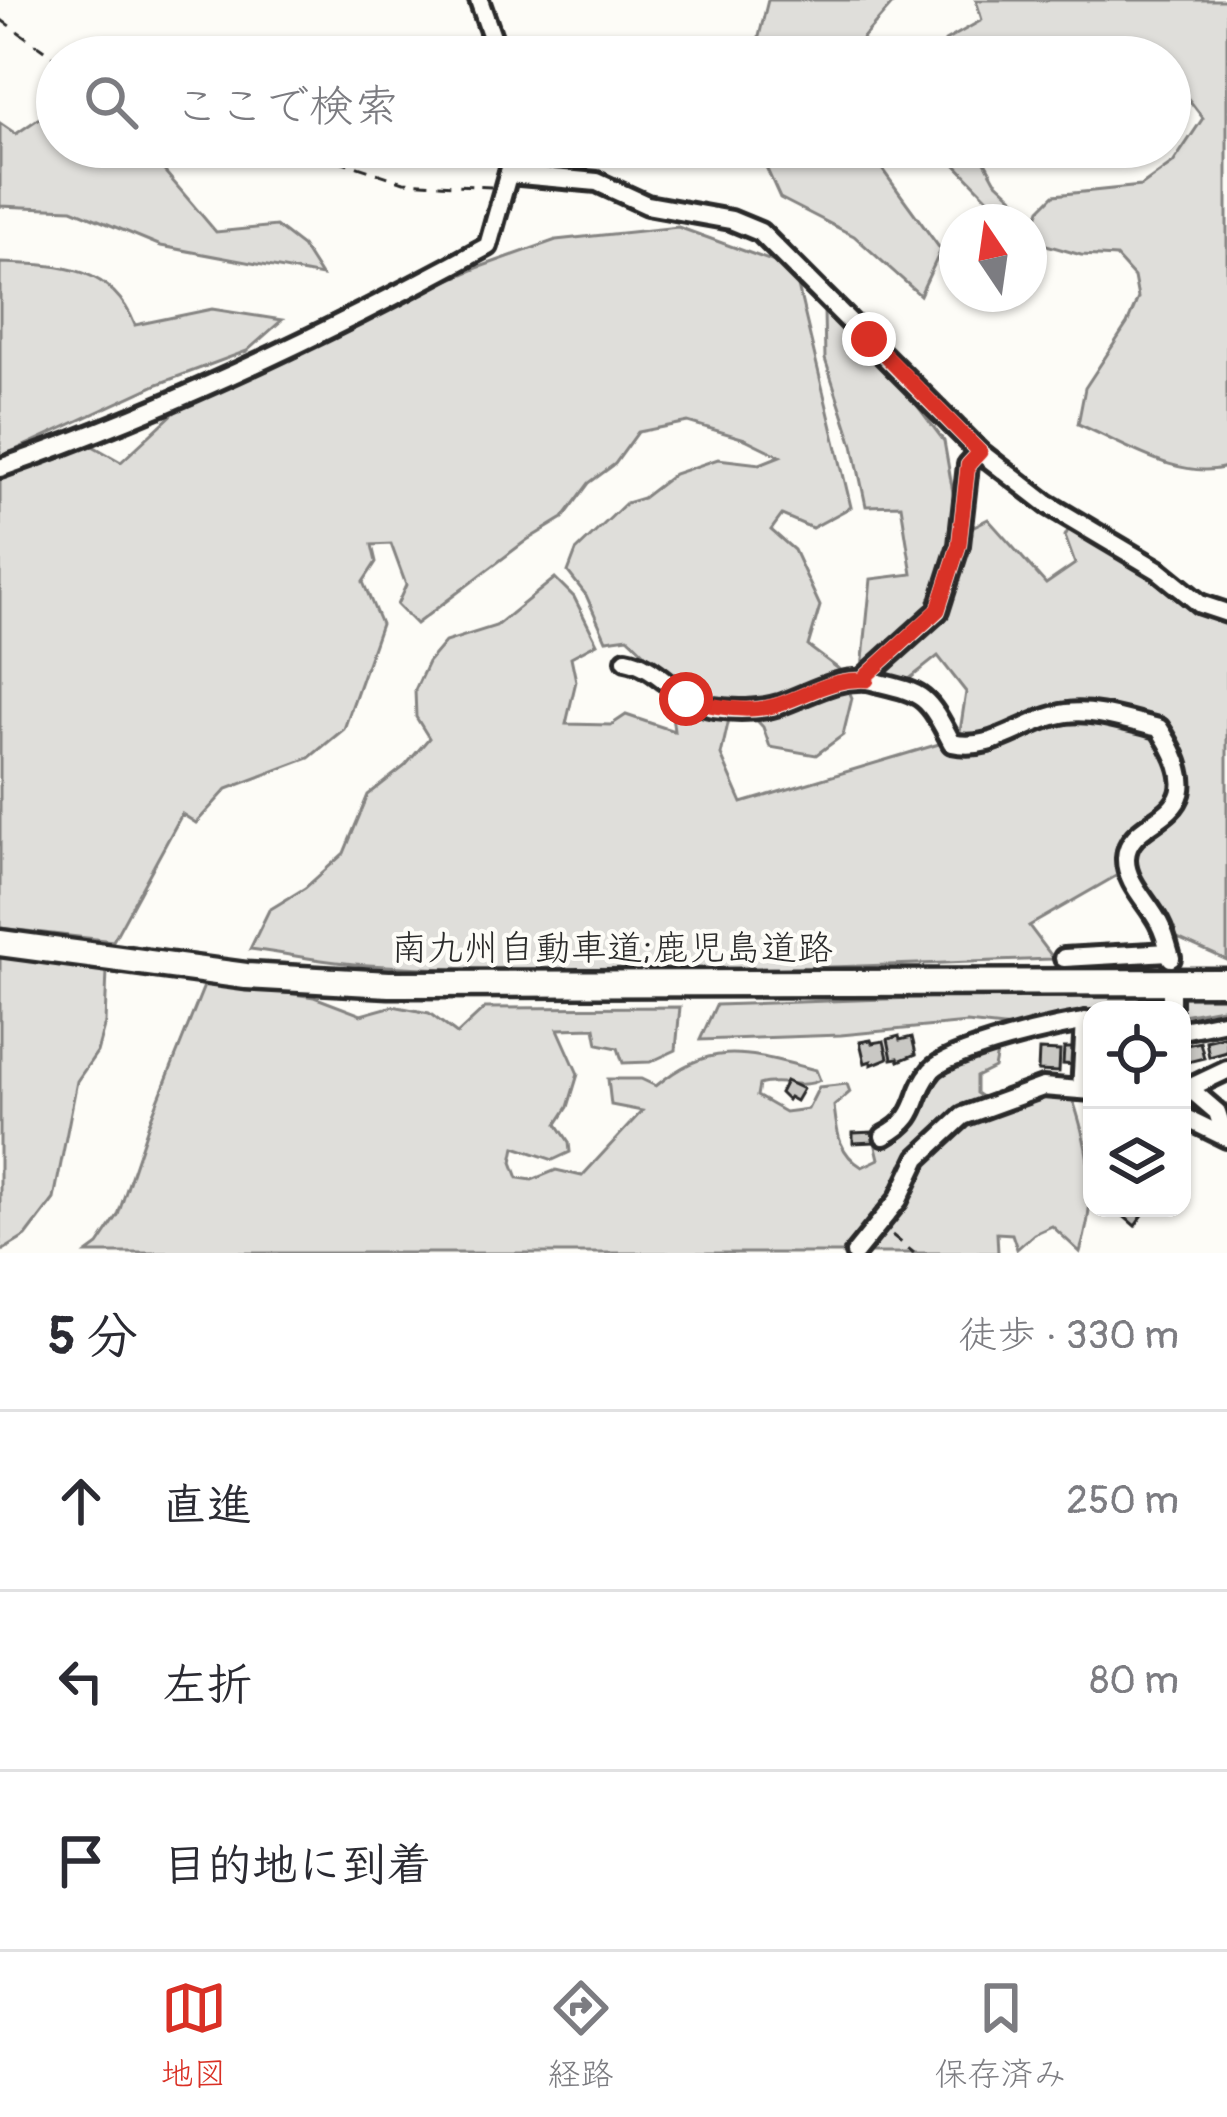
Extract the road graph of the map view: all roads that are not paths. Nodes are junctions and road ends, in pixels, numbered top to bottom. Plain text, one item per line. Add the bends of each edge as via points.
1 (478, 0) edge
2 (492, 36) edge
3 (511, 168) edge
4 (509, 176) junction
5 (980, 452) junction
6 (0, 468) edge
7 (1227, 613) edge
8 (626, 660) dead end
9 (867, 680) junction
10 (0, 943) edge
11 (1064, 958) dead end
12 (1227, 982) edge
13 (1171, 990) dead end
14 (1171, 1001) edge
15 (1083, 1022) edge
16 (1227, 1022) edge
17 (1191, 1028) edge
18 (1227, 1070) edge
19 (1191, 1083) edge
20 (1191, 1089) edge
21 (1083, 1090) edge
22 (1191, 1120) edge
23 (884, 1136) dead end
24 (1226, 1137) edge
25 (856, 1253) edge

1 - 2 street
3 - 4 street
4 - 5 street via 597,182 647,205 760,232
4 - 6 street via 488,246 213,384
5 - 7 street via 1047,505 1200,604
5 - 9 street via 968,465 959,545 938,610
8 - 9 street via 713,707 761,709 825,684
9 - 11 street via 929,699 952,743 965,746 1071,712 1159,728 1175,753 1178,801 1139,832 1126,854 1127,872 1170,955
10 - 12 highway, 南九州自動車道;鹿児島道路 via 313,981
13 - 14 street
15 - 23 street via 952,1055 928,1075 911,1116
16 - 17 street
18 - 19 street
20 - 24 street via 1217,1112
21 - 25 street via 1042,1087 963,1117 917,1158 898,1200
22 - 24 street

